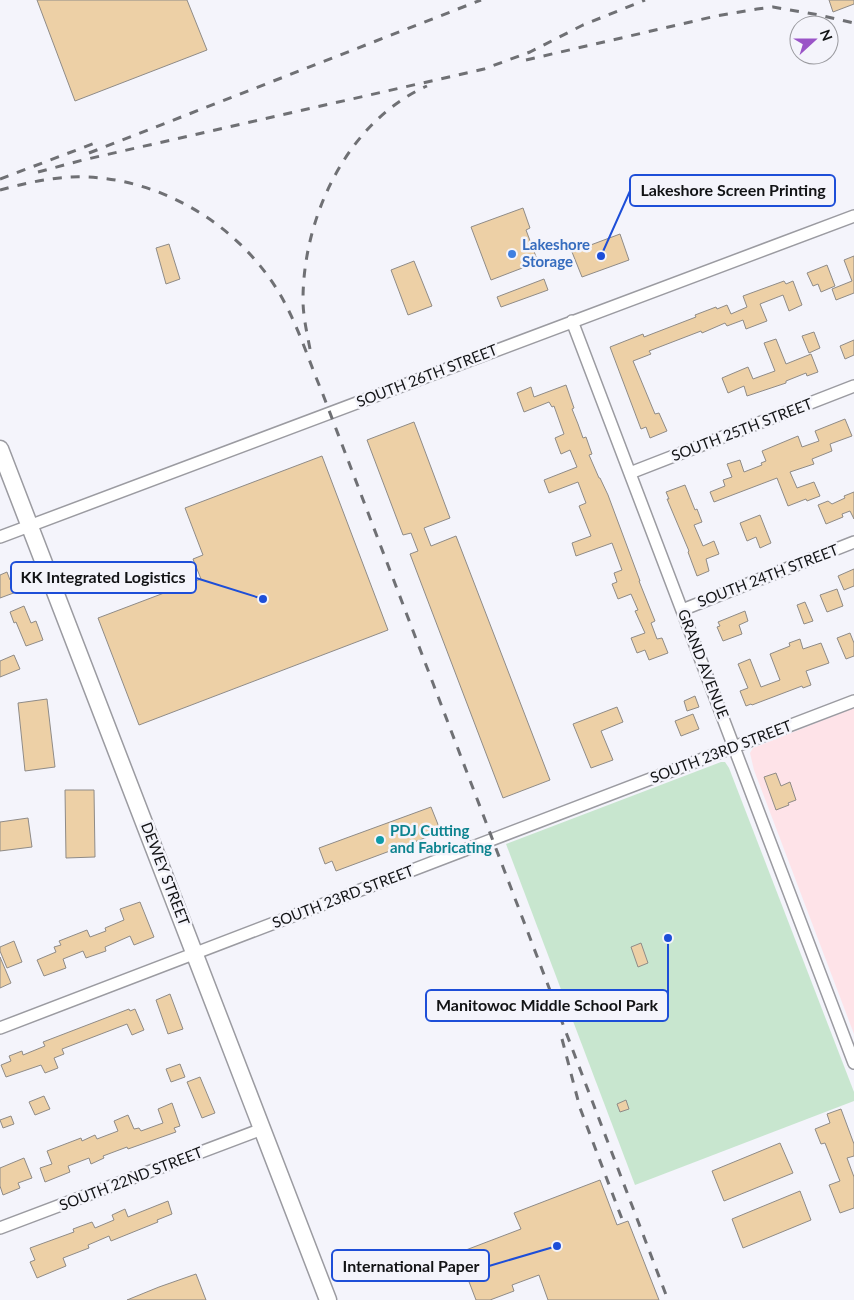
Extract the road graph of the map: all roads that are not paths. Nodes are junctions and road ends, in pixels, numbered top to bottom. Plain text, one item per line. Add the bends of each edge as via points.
1 (854, 216) edge
2 (572, 321) junction
3 (854, 386) edge
4 (0, 449) edge
5 (630, 473) junction
6 (30, 525) junction
7 (0, 537) edge
8 (854, 542) edge
9 (682, 610) junction
10 (854, 701) edge
11 (734, 747) junction
12 (195, 954) junction
13 (0, 1028) edge
14 (854, 1063) edge
15 (262, 1129) junction
16 (0, 1228) edge
17 (327, 1300) edge

1 - 2 street, SOUTH 26TH STREET
2 - 5 street, GRAND AVENUE
2 - 6 street, SOUTH 26TH STREET
3 - 5 street, SOUTH 25TH STREET
4 - 6 street, DEWEY STREET
5 - 9 street, GRAND AVENUE
6 - 7 street, SOUTH 26TH STREET
6 - 12 street, DEWEY STREET
8 - 9 street, SOUTH 24TH STREET
9 - 11 street, GRAND AVENUE
10 - 11 street, SOUTH 23RD STREET
11 - 12 street, SOUTH 23RD STREET
11 - 14 street, GRAND AVENUE
12 - 13 street, SOUTH 23RD STREET
12 - 15 street, DEWEY STREET
15 - 16 street, SOUTH 22ND STREET
15 - 17 street, DEWEY STREET

